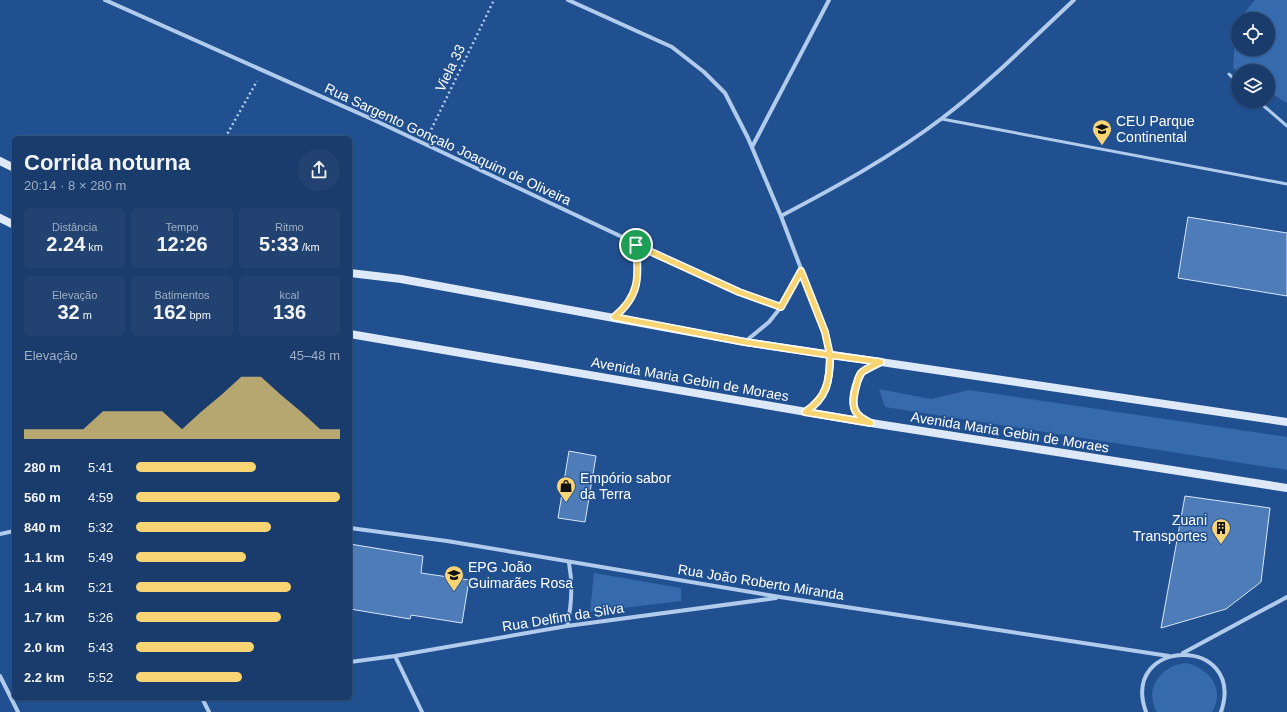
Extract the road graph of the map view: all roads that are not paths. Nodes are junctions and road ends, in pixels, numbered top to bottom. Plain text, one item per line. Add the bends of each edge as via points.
1 (105, 0) edge
2 (568, 0) edge
3 (829, 0) edge
4 (1074, 0) edge
5 (1266, 108) edge
6 (942, 119) junction
7 (1287, 126) edge
8 (752, 147) junction
9 (0, 161) edge
10 (12, 167) edge
11 (1287, 184) edge
12 (781, 216) junction
13 (0, 218) edge
14 (12, 225) edge
15 (636, 245) junction
16 (801, 271) junction
17 (352, 273) edge
18 (739, 292) road end
19 (614, 317) junction
20 (352, 334) edge
21 (745, 342) junction
22 (830, 355) junction
23 (881, 362) junction
24 (805, 412) junction
25 (1287, 422) edge
26 (871, 423) junction
27 (1287, 488) edge
28 (352, 528) edge
29 (12, 531) edge
30 (0, 534) edge
31 (569, 563) junction
32 (780, 597) junction
33 (1287, 597) edge
34 (566, 626) junction
35 (1183, 654) junction
36 (395, 656) junction
37 (1169, 656) junction
38 (352, 662) edge
39 (0, 676) edge
40 (203, 700) edge
41 (18, 712) edge
42 (209, 712) edge
43 (422, 712) edge
44 (1146, 712) edge
45 (1221, 712) edge

1 - 15 street, Rua Sargento Gonçalo Joaquim de Oliveira via 263,70
2 - 8 street via 672,47 725,93
3 - 8 street
4 - 6 street
5 - 7 lane
6 - 11 lane
6 - 12 street via 883,160
8 - 12 street
9 - 10 main road
12 - 16 street
13 - 14 main road
15 - 18 street, Rua Sargento Gonçalo Joaquim de Oliveira
15 - 19 street via 637,286 629,303
16 - 21 street via 781,307 769,322
16 - 22 street via 825,332
17 - 19 main road
19 - 21 main road
20 - 24 main road, Avenida Maria Gebin de Moraes
21 - 22 main road
22 - 23 main road
22 - 24 main road via 828,384 817,404
23 - 25 main road
23 - 26 main road via 862,372 852,403 857,414
24 - 26 main road, Avenida Maria Gebin de Moraes
26 - 27 main road, Avenida Maria Gebin de Moraes
28 - 31 street, Rua João Roberto Miranda via 447,541
29 - 30 street
31 - 32 street, Rua João Roberto Miranda
31 - 34 street via 573,584
32 - 34 street, Rua Delfim da Silva
32 - 37 street, Rua João Roberto Miranda
33 - 35 street
34 - 36 street, Rua Delfim da Silva
35 - 37 street
35 - 45 street via 1197,656 1210,663 1219,673 1224,687
36 - 38 street, Rua Delfim da Silva
36 - 43 street
37 - 44 street via 1157,663 1148,673 1143,685 1142,698
39 - 41 street
40 - 42 street

